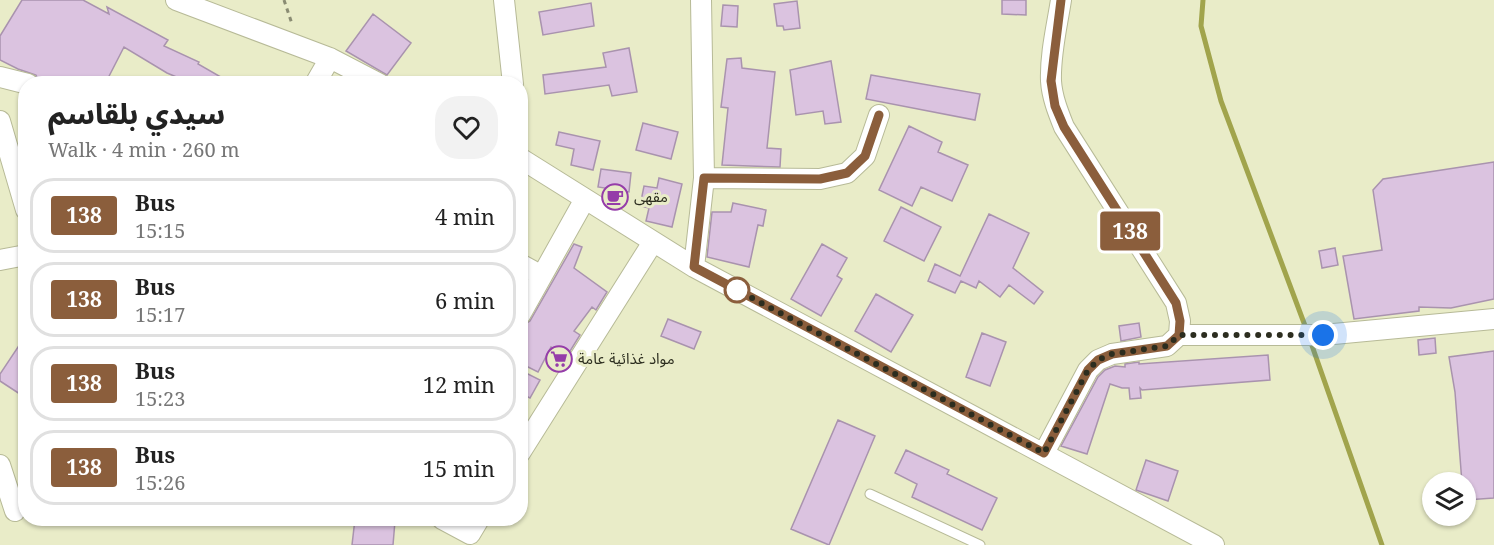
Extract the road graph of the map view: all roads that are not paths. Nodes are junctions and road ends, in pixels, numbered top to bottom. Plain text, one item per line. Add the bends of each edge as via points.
1 (176, 0) edge
2 (504, 0) edge
3 (701, 0) edge
4 (1061, 0) edge
5 (330, 58) junction
6 (320, 76) edge
7 (365, 76) edge
8 (512, 76) edge
9 (0, 77) edge
10 (18, 82) edge
11 (879, 115) dead end
12 (0, 121) edge
13 (528, 163) edge
14 (704, 178) junction
15 (18, 183) edge
16 (585, 199) junction
17 (653, 242) junction
18 (18, 257) edge
19 (0, 260) edge
20 (694, 267) junction
21 (528, 268) edge
22 (542, 276) junction
23 (528, 301) edge
24 (1494, 319) edge
25 (1179, 335) junction
26 (528, 440) edge
27 (1044, 453) junction
28 (0, 465) edge
29 (870, 494) dead end
30 (13, 511) edge
31 (456, 526) edge
32 (471, 533) edge
33 (1212, 544) edge
34 (980, 545) edge

1 - 5 street
2 - 8 street
3 - 14 street
4 - 25 street via 1051,81 1055,106 1064,127 1176,303
5 - 6 street
5 - 7 street
9 - 10 street
11 - 14 street via 865,156 847,173 820,179
12 - 15 street
13 - 16 street
14 - 20 street
16 - 17 street
16 - 22 street
17 - 20 street
17 - 26 street
18 - 19 street
20 - 27 street
21 - 22 street
22 - 23 street
24 - 25 street via 1323,335
25 - 27 street via 1167,346 1112,354 1098,360 1088,370
27 - 33 street
28 - 30 street
29 - 34 lane
31 - 32 street

